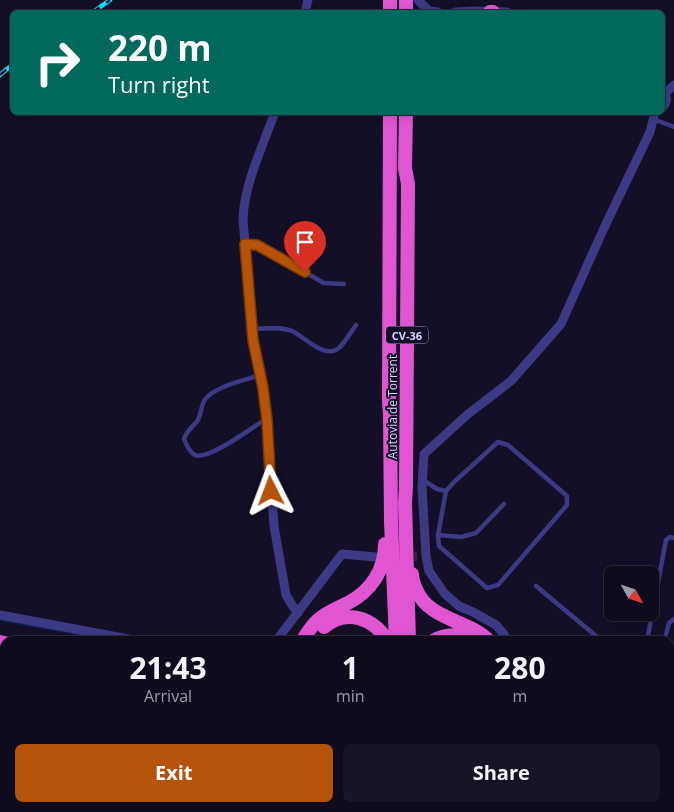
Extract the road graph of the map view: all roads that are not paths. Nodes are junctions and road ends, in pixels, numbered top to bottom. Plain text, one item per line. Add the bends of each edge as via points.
1 (418, 0) edge
2 (428, 10) edge
3 (274, 115) edge
4 (390, 115) edge
5 (406, 115) edge
6 (412, 115) edge
7 (654, 116) edge
8 (674, 127) edge
9 (408, 184) junction
10 (245, 244) junction
11 (344, 284) dead end
12 (356, 324) dead end
13 (252, 329) junction
14 (260, 375) junction
15 (388, 399) junction
16 (267, 420) junction
17 (423, 479) junction
18 (406, 486) junction
19 (446, 491) junction
20 (504, 504) dead end
21 (438, 535) junction
22 (674, 538) edge
23 (376, 557) dead end
24 (536, 586) dead end
25 (298, 613) junction
26 (0, 615) edge
27 (674, 618) edge
28 (666, 634) dead end
29 (112, 636) edge
30 (280, 636) edge
31 (306, 636) edge
32 (315, 636) edge
33 (384, 636) edge
34 (396, 636) edge
35 (409, 636) edge
36 (448, 636) edge
37 (462, 636) edge
38 (484, 636) edge
39 (505, 636) edge
40 (596, 636) edge
41 (648, 636) edge

1 - 2 street
3 - 10 street via 244,202
4 - 15 highway, Autovia de Torrent / CV-36
5 - 9 highway, Autovia de Torrent / CV-36 via 405,168
6 - 9 highway via 412,167
7 - 8 lane
7 - 17 street via 650,132 561,324 511,381 424,454
9 - 18 highway, Autovia de Torrent / CV-36
10 - 11 lane via 257,245 324,283
10 - 13 street
12 - 13 lane via 341,346 330,352 323,351 291,330
13 - 14 street
14 - 16 street
14 - 16 lane via 216,390 208,396 184,439 191,452 202,456 217,451
15 - 31 highway via 384,417 383,563 370,586 318,619
15 - 34 highway, Autovia de Torrent / CV-36
16 - 25 street via 274,526 286,595
17 - 19 lane
17 - 39 street via 421,556 445,594 459,606 496,625
18 - 35 highway, Autovia de Torrent / CV-36
18 - 38 highway via 410,503 412,579 419,596 434,611
19 - 21 lane
19 - 21 lane via 498,442 508,445 567,496 567,505 498,585 487,588 438,546
20 - 21 lane via 476,533 461,537
22 - 41 lane via 666,540
23 - 25 street via 342,554
24 - 40 lane
25 - 30 street
26 - 29 street
27 - 28 lane via 669,622
32 - 33 highway via 331,621 351,617 376,626
36 - 37 highway

